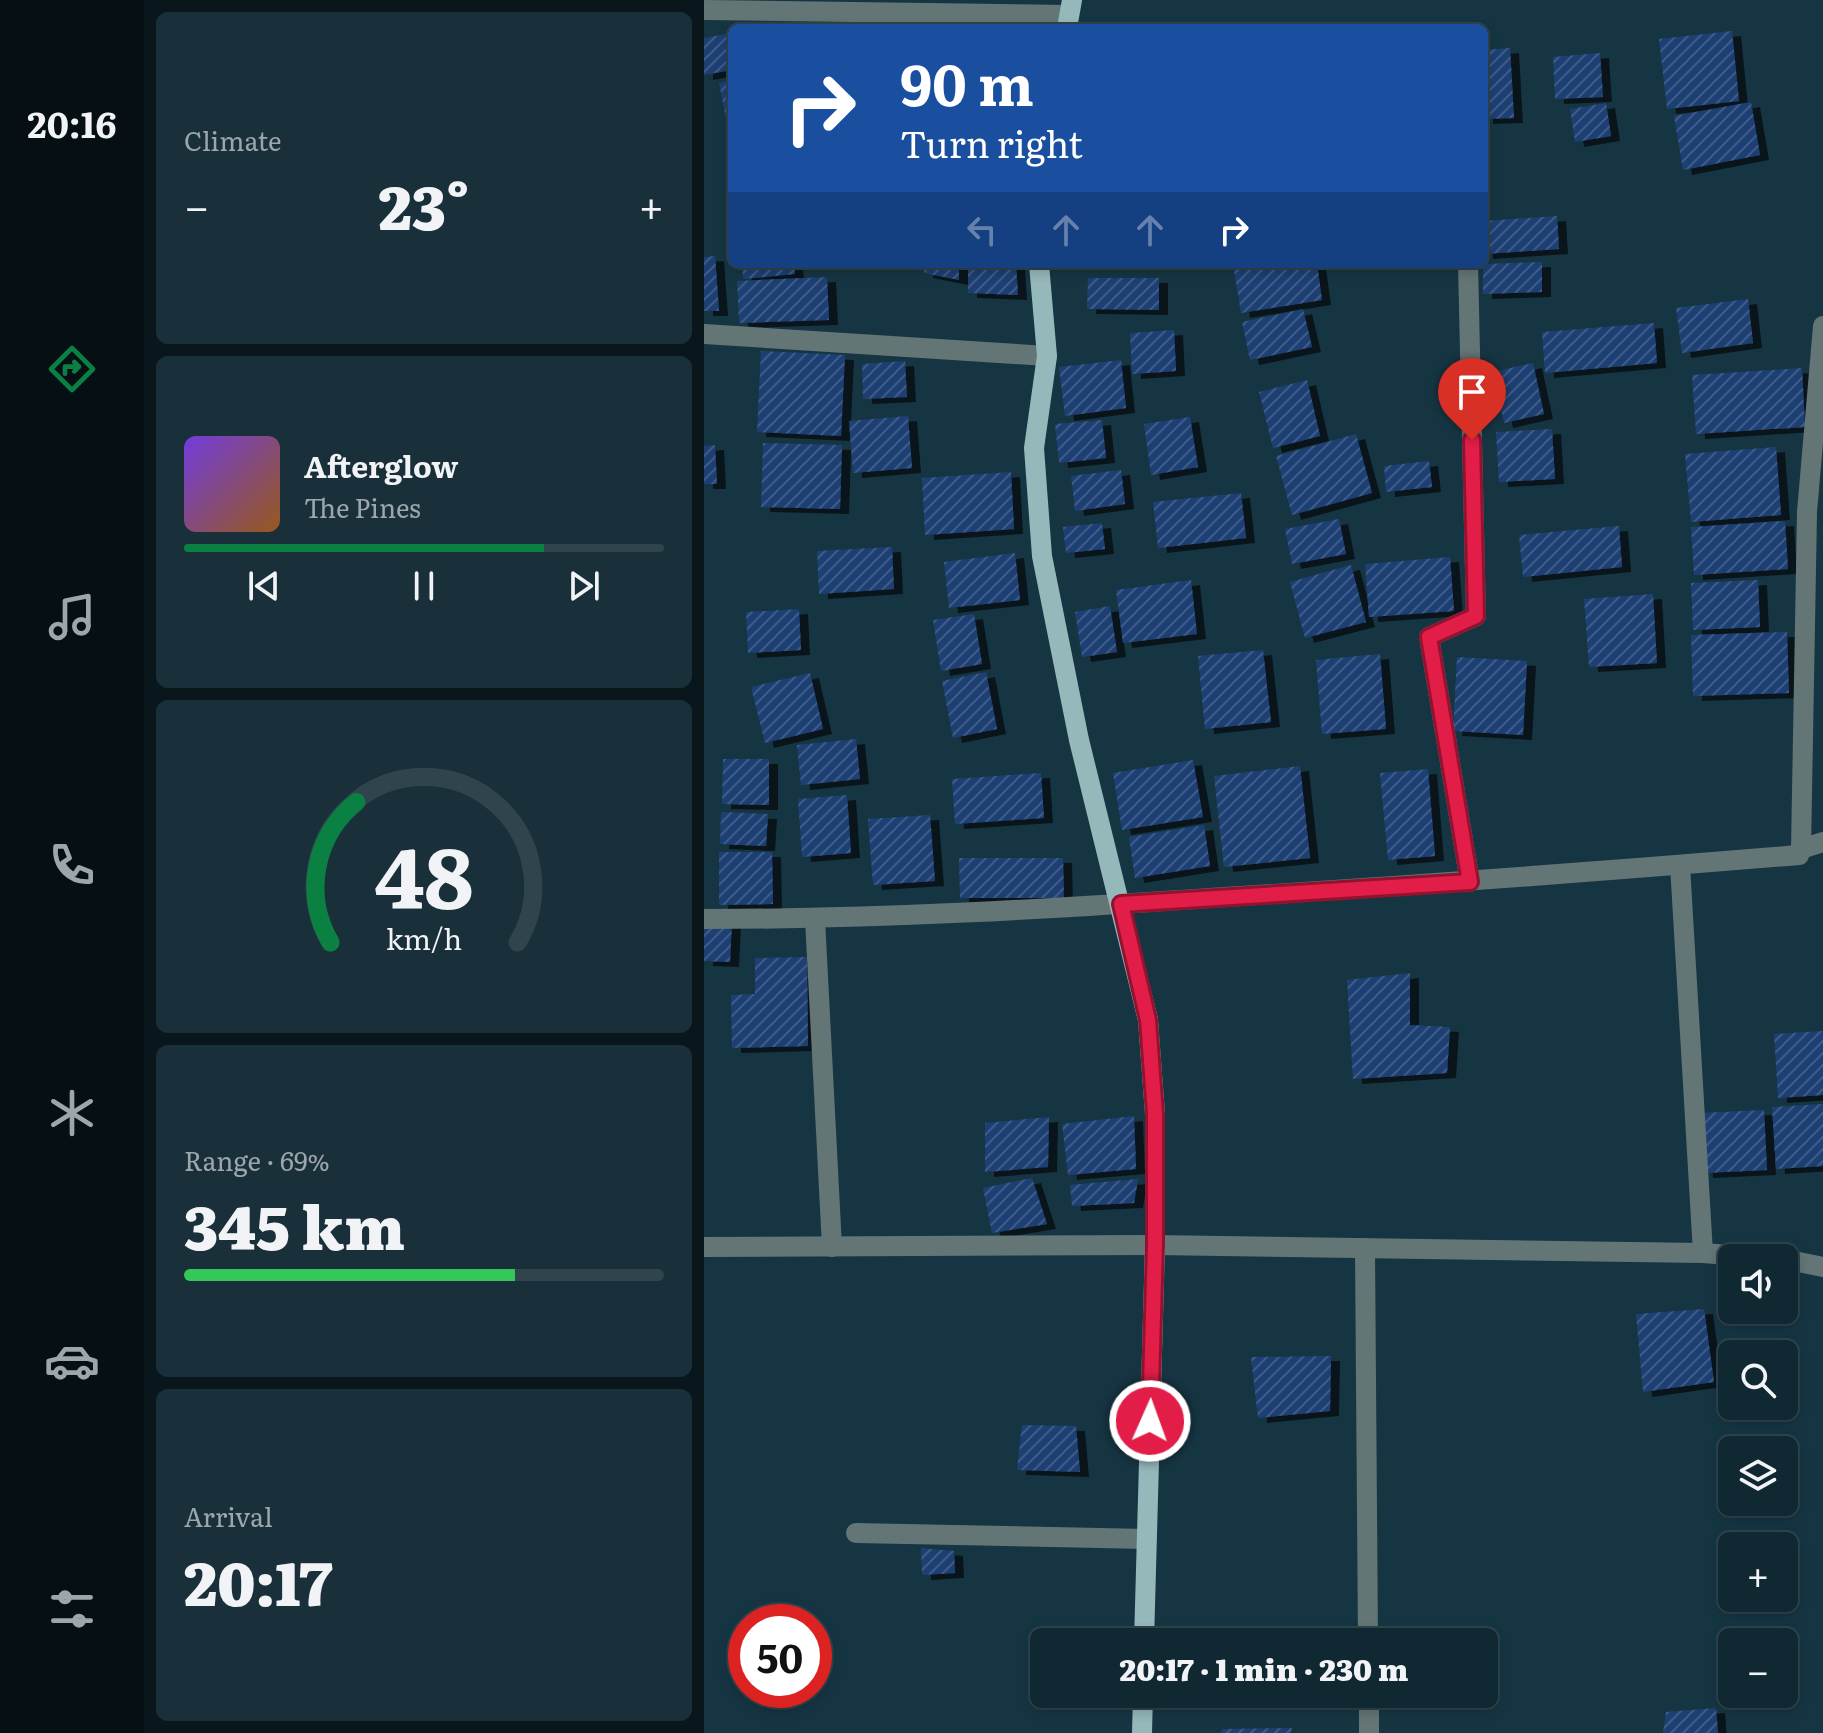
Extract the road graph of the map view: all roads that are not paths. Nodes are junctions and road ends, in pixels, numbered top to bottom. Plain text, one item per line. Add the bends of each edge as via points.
1 (704, 10) edge
2 (1069, 14) edge
3 (1039, 268) edge
4 (1468, 268) edge
5 (1823, 326) edge
6 (704, 334) edge
7 (1047, 356) junction
8 (1823, 842) edge
9 (1801, 849) junction
10 (1680, 865) junction
11 (1470, 882) junction
12 (1121, 904) junction
13 (704, 919) edge
14 (815, 919) junction
15 (1155, 1245) junction
16 (704, 1247) edge
17 (832, 1247) junction
18 (1365, 1248) junction
19 (1703, 1253) junction
20 (1718, 1254) edge
21 (1798, 1262) edge
22 (1823, 1267) edge
23 (856, 1533) dead end
24 (1147, 1539) junction
25 (1144, 1628) edge
26 (1368, 1628) edge
27 (1143, 1708) edge
28 (1369, 1708) edge
29 (1142, 1733) edge
30 (1369, 1733) edge

1 - 2 street
3 - 7 main road
4 - 11 street via 1476,616 1429,637
5 - 9 street via 1807,512
6 - 7 street
7 - 12 main road via 1034,448 1042,556 1079,740
8 - 9 street
9 - 10 street via 1799,855
10 - 11 street
10 - 19 street
11 - 12 street
12 - 14 street
12 - 15 main road via 1148,1020 1155,1114
13 - 14 street
14 - 17 street
15 - 17 street
15 - 18 street
15 - 24 main road
16 - 17 street
18 - 19 street
18 - 26 street
19 - 20 street
21 - 22 street
23 - 24 street
24 - 25 main road
27 - 29 main road
28 - 30 street

